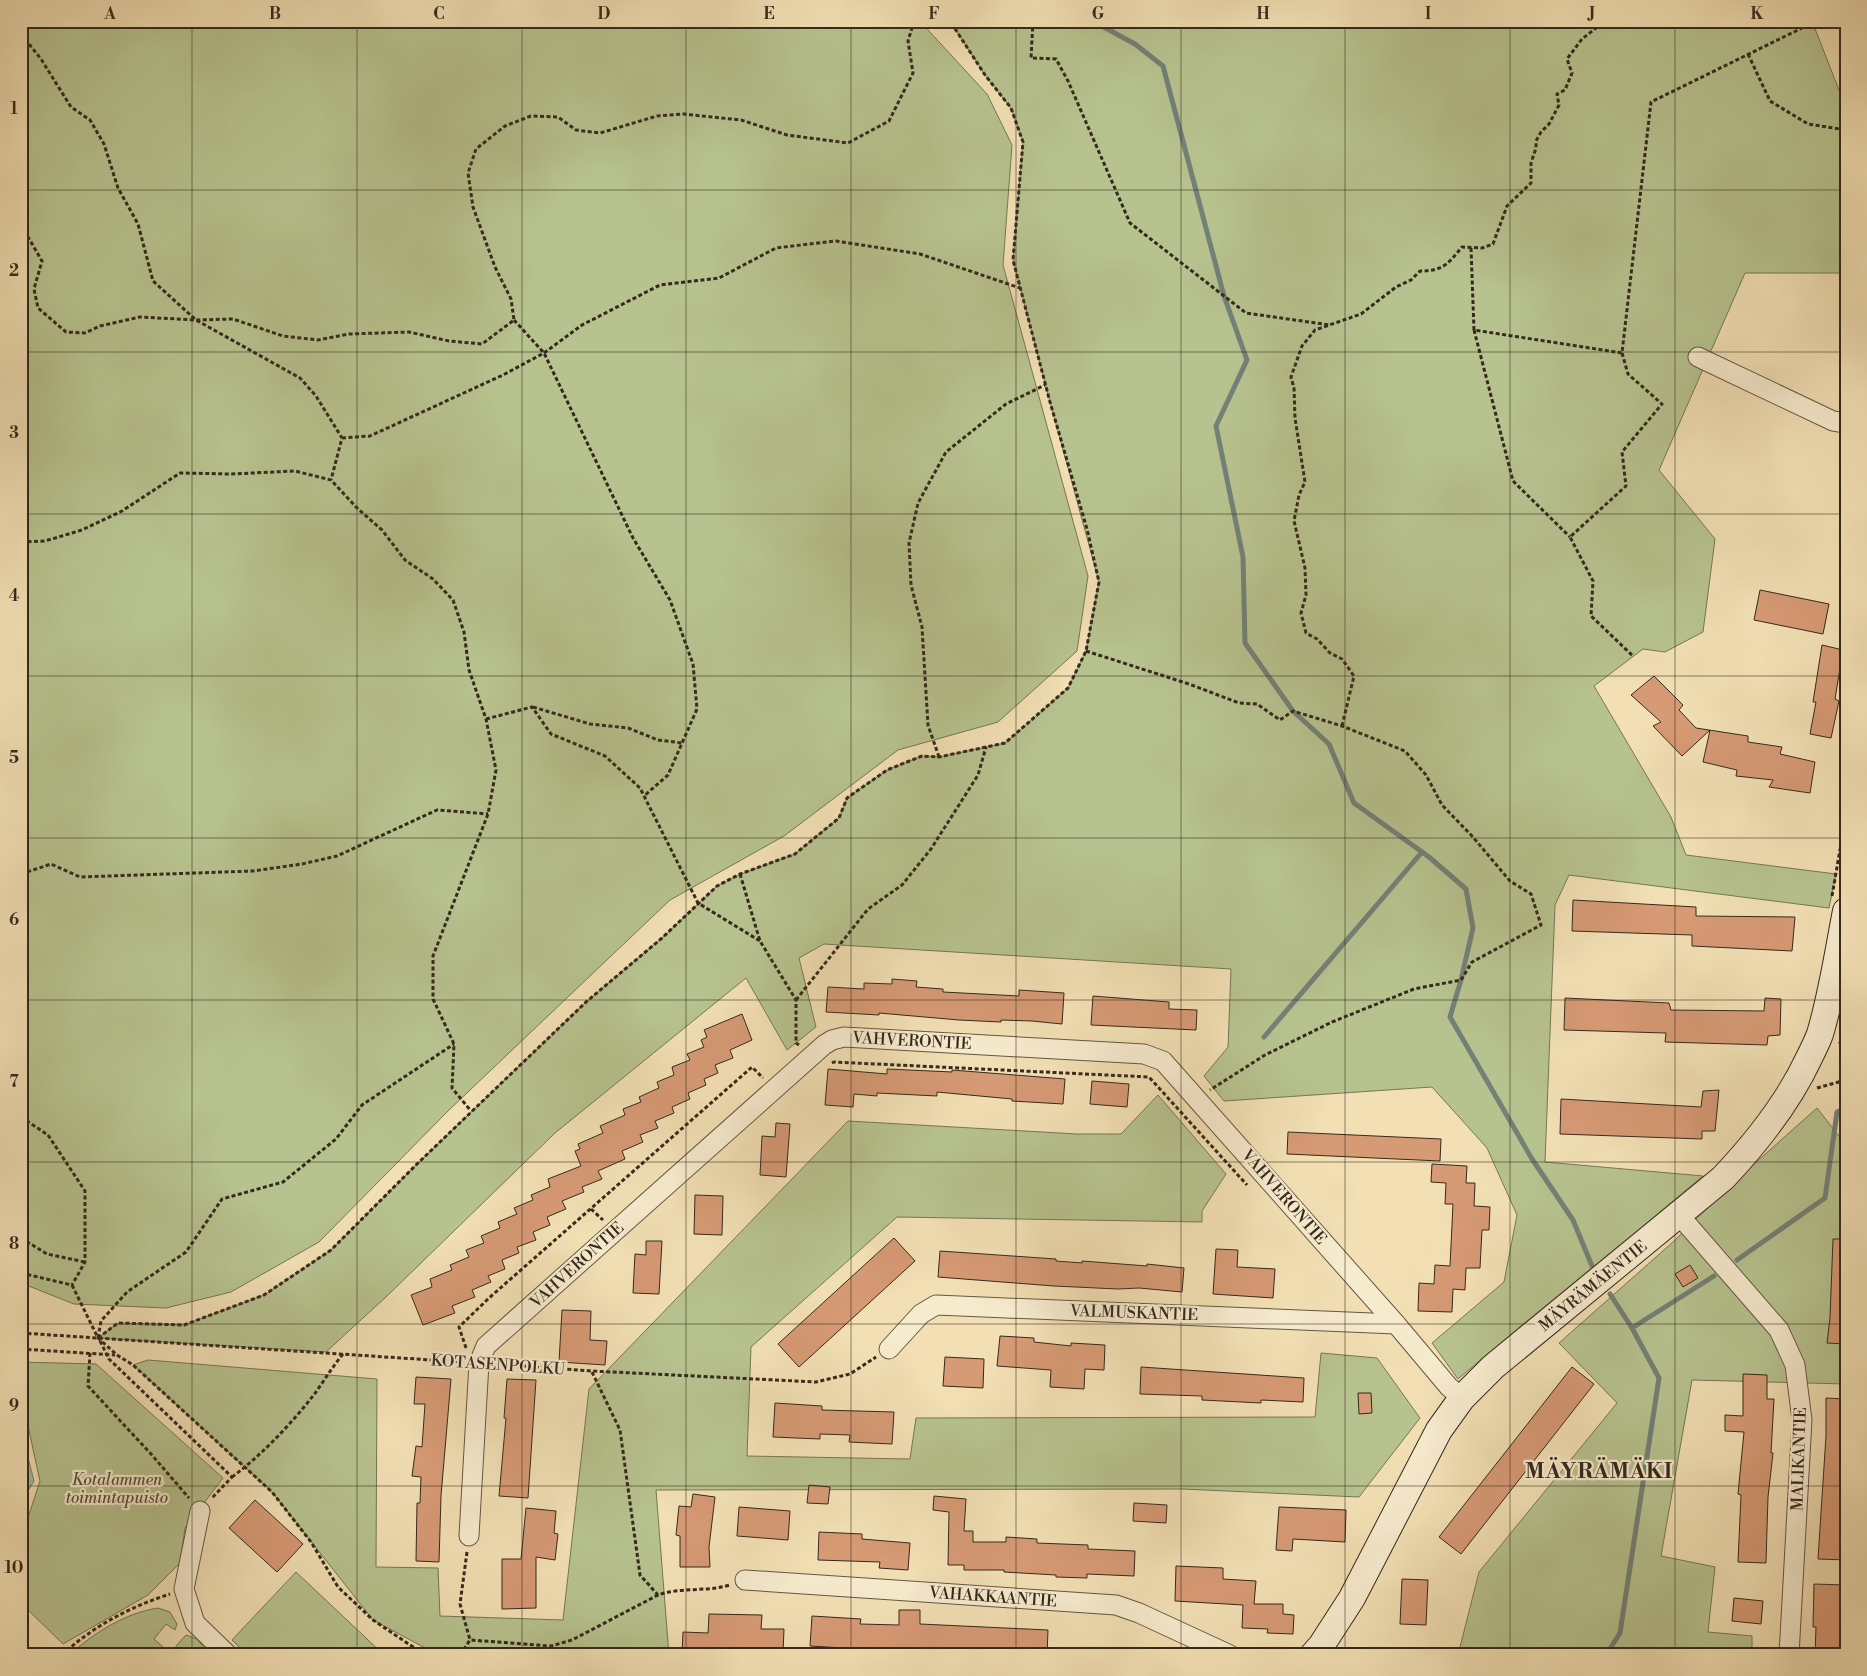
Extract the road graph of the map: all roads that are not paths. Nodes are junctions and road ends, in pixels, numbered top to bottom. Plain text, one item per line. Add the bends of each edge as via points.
1 (1698, 357) dead end
2 (1846, 423) edge
3 (1838, 905) edge
4 (1840, 984) edge
5 (1679, 1215) junction
6 (1396, 1324) junction
7 (889, 1349) road end
8 (1462, 1398) junction
9 (200, 1511) road end
10 (469, 1536) road end
11 (745, 1580) road end
12 (228, 1655) edge
13 (1230, 1655) edge
14 (1313, 1655) edge
15 (1789, 1655) edge

1 - 2 street via 1833,421
3 - 4 street, MÄYRÄMÄENTIE
4 - 5 street, MÄYRÄMÄENTIE via 1797,1084 1765,1130 1723,1178
5 - 8 street, MÄYRÄMÄENTIE via 1493,1367
5 - 15 street, MALIKANTIE via 1779,1330 1795,1365 1802,1420
6 - 7 street, VALMUSKANTIE via 936,1305 920,1314
6 - 8 street, VAHVERONTIE
6 - 10 street, VAHVERONTIE via 1163,1061 1144,1054 844,1037 832,1040 814,1053 486,1346 481,1363
8 - 14 street, MÄYRÄMÄENTIE via 1439,1430 1352,1598
9 - 12 street via 184,1589 195,1623
11 - 13 street, VAHAKKAANTIE via 1116,1605 1139,1612

